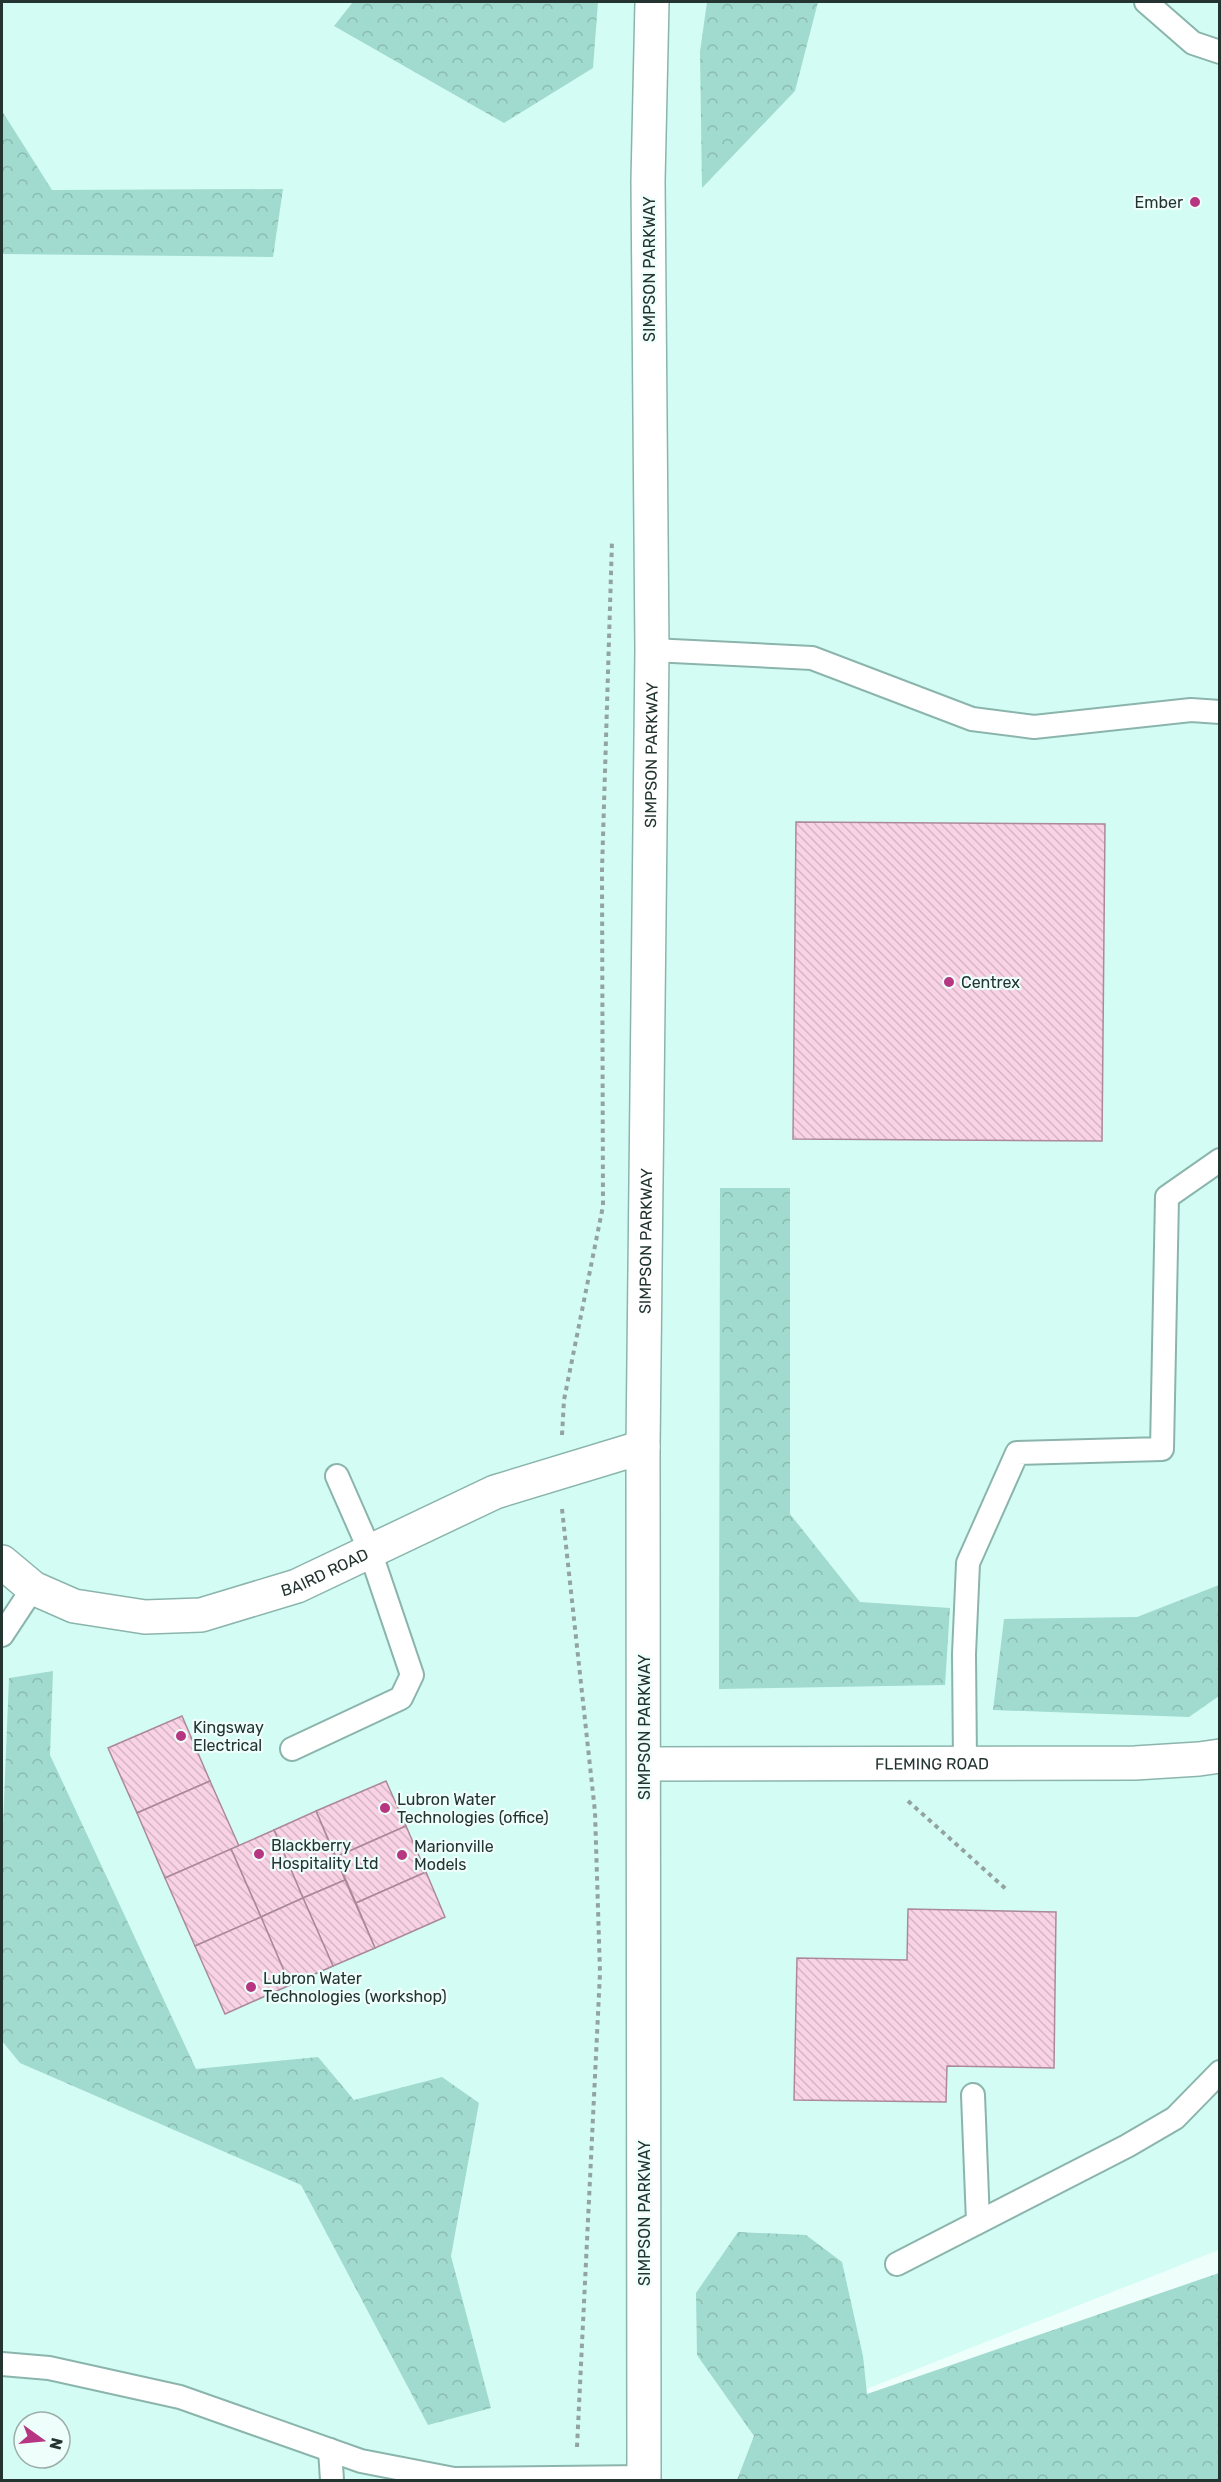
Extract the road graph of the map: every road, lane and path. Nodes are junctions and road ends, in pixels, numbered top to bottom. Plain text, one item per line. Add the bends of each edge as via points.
1 (652, 2) edge
2 (1146, 2) edge
3 (1220, 52) edge
4 (612, 537) dead end
5 (652, 650) junction
6 (1220, 712) edge
7 (1220, 1160) edge
8 (643, 1448) junction
9 (558, 1473) junction
10 (336, 1476) dead end
11 (370, 1551) junction
12 (2, 1562) edge
13 (33, 1588) junction
14 (2, 1635) edge
15 (292, 1749) dead end
16 (1220, 1756) edge
17 (965, 1762) junction
18 (898, 1763) junction
19 (644, 1764) junction
20 (1006, 1889) dead end
21 (1220, 2072) edge
22 (974, 2095) dead end
23 (978, 2222) junction
24 (897, 2264) dead end
25 (2, 2364) edge
26 (330, 2450) junction
27 (576, 2477) junction
28 (644, 2479) edge
29 (332, 2481) edge

1 - 5 main road, SIMPSON PARKWAY via 648,182
2 - 3 lane via 1193,43
4 - 9 path via 602,870 603,1206 564,1400
5 - 6 lane via 812,658 972,719 1034,727 1191,710
5 - 8 main road, SIMPSON PARKWAY
7 - 17 lane via 1167,1197 1162,1449 1017,1453 968,1563
8 - 9 main road, BAIRD ROAD
8 - 19 main road, SIMPSON PARKWAY
9 - 11 main road, BAIRD ROAD via 495,1492
9 - 27 path via 595,1812 600,1973
10 - 11 lane
11 - 13 main road, BAIRD ROAD via 297,1586 201,1615 145,1617 74,1606
11 - 15 lane via 412,1676 400,1698
12 - 13 main road, BAIRD ROAD
13 - 14 lane
16 - 17 main road, FLEMING ROAD via 1136,1762
17 - 18 main road, FLEMING ROAD
18 - 19 main road, FLEMING ROAD
18 - 20 path via 906,1800
19 - 28 main road, SIMPSON PARKWAY
21 - 23 lane via 1175,2118
22 - 23 lane
23 - 24 lane
25 - 26 lane via 49,2368 180,2397
26 - 27 lane via 361,2461 454,2478
26 - 29 lane
27 - 28 lane

